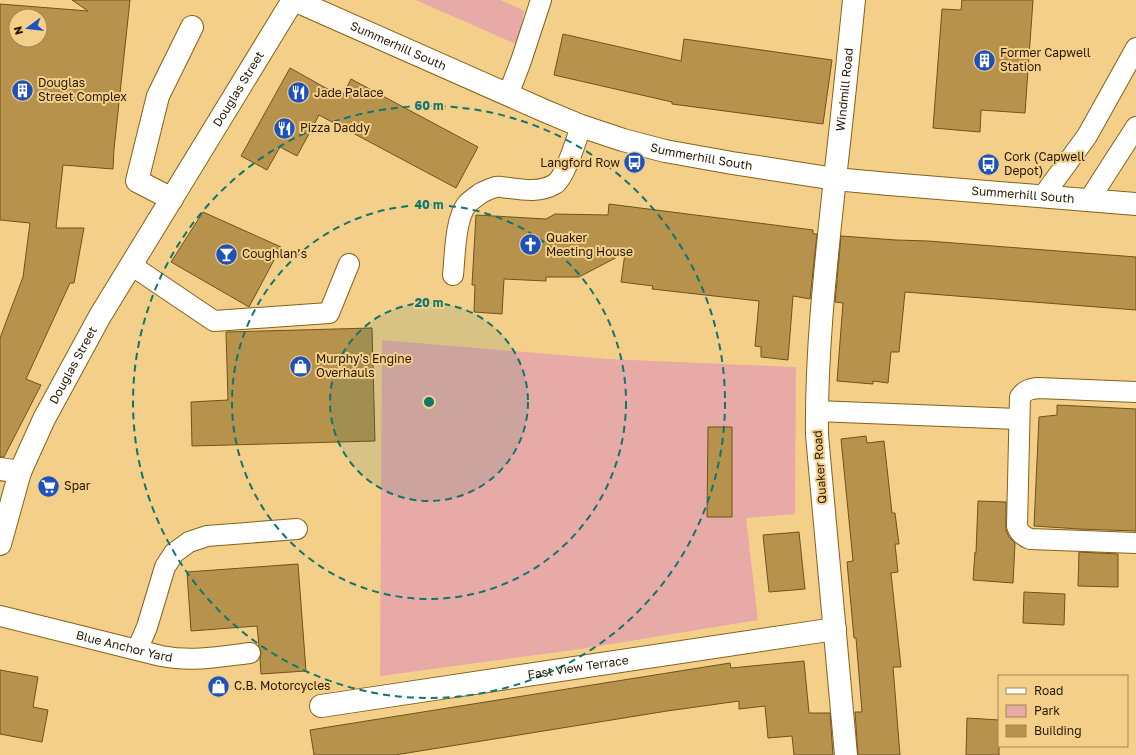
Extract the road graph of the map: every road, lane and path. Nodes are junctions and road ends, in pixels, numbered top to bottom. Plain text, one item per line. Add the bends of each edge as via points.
1 (294, 0) edge
2 (540, 0) edge
3 (854, 0) edge
4 (192, 27) dead end
5 (1136, 48) edge
6 (508, 95) junction
7 (582, 126) junction
8 (1136, 127) edge
9 (835, 179) junction
10 (1043, 196) junction
11 (172, 199) junction
12 (1089, 200) junction
13 (1136, 204) edge
14 (350, 264) dead end
15 (130, 266) junction
16 (453, 275) dead end
17 (1136, 392) edge
18 (816, 411) junction
19 (1019, 419) junction
20 (10, 470) edge
21 (297, 529) dead end
22 (1136, 543) edge
23 (0, 544) edge
24 (0, 616) edge
25 (835, 629) junction
26 (137, 650) junction
27 (250, 654) dead end
28 (321, 706) dead end
29 (846, 755) edge

1 - 6 street, Summerhill South
1 - 11 street, Douglas Street
2 - 6 lane
3 - 9 street, Windmill Road
4 - 11 street via 158,96 137,181
5 - 10 lane via 1087,136
6 - 7 street, Summerhill South
7 - 9 street, Summerhill South via 665,151
7 - 16 lane via 563,174 556,183 540,190 499,186 478,195 467,205 459,222
8 - 12 lane
9 - 10 street, Summerhill South
9 - 18 street, Quaker Road via 825,275
10 - 12 street, Summerhill South
11 - 15 street, Douglas Street
12 - 13 street, Summerhill South
14 - 15 lane via 329,313 214,322
15 - 20 street, Douglas Street via 44,419
17 - 19 lane via 1030,389 1020,397
18 - 19 lane
18 - 25 street, Quaker Road
19 - 22 lane via 1019,532 1030,539
20 - 23 street, Douglas Street
21 - 26 lane via 206,536 189,542 174,554 165,567 147,627
24 - 26 lane, Blue Anchor Yard
25 - 28 street, East View Terrace
25 - 29 street, Quaker Road
26 - 27 lane, Blue Anchor Yard via 177,659

